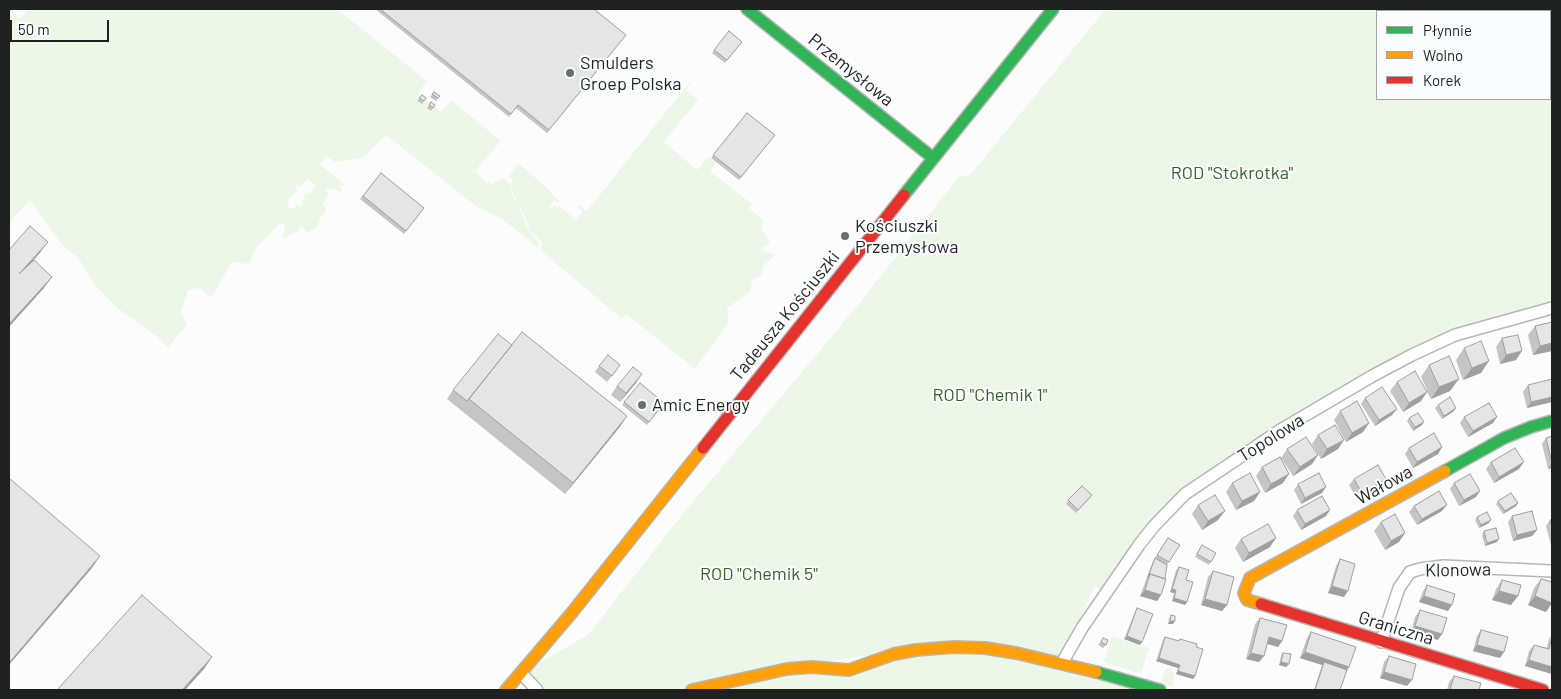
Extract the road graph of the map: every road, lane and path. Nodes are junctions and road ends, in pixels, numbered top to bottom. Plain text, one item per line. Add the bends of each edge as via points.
1 (747, 9) edge
2 (1053, 9) edge
3 (933, 158) junction
4 (1552, 308) edge
5 (1552, 421) edge
6 (1552, 571) edge
7 (1244, 593) joint
8 (1381, 642) junction
9 (1062, 663) junction
10 (521, 673) junction
11 (506, 690) edge
12 (537, 690) edge
13 (692, 690) edge
14 (1160, 690) edge
15 (1543, 690) edge

1 - 3 street, Przemysłowa
2 - 3 street, Tadeusza Kościuszki
3 - 10 street, Tadeusza Kościuszki
4 - 9 street, Topolowa via 1455,335 1412,355 1282,428 1185,494 1139,545
5 - 7 street, Wałowa via 1504,438 1250,578
6 - 8 street, Klonowa via 1443,566 1410,572 1399,588
7 - 8 street, Graniczna via 1247,600
8 - 15 street, Graniczna
9 - 13 street via 985,648 935,648 894,654 849,670 799,667
9 - 14 street
10 - 11 street, Tadeusza Kościuszki
10 - 12 street

